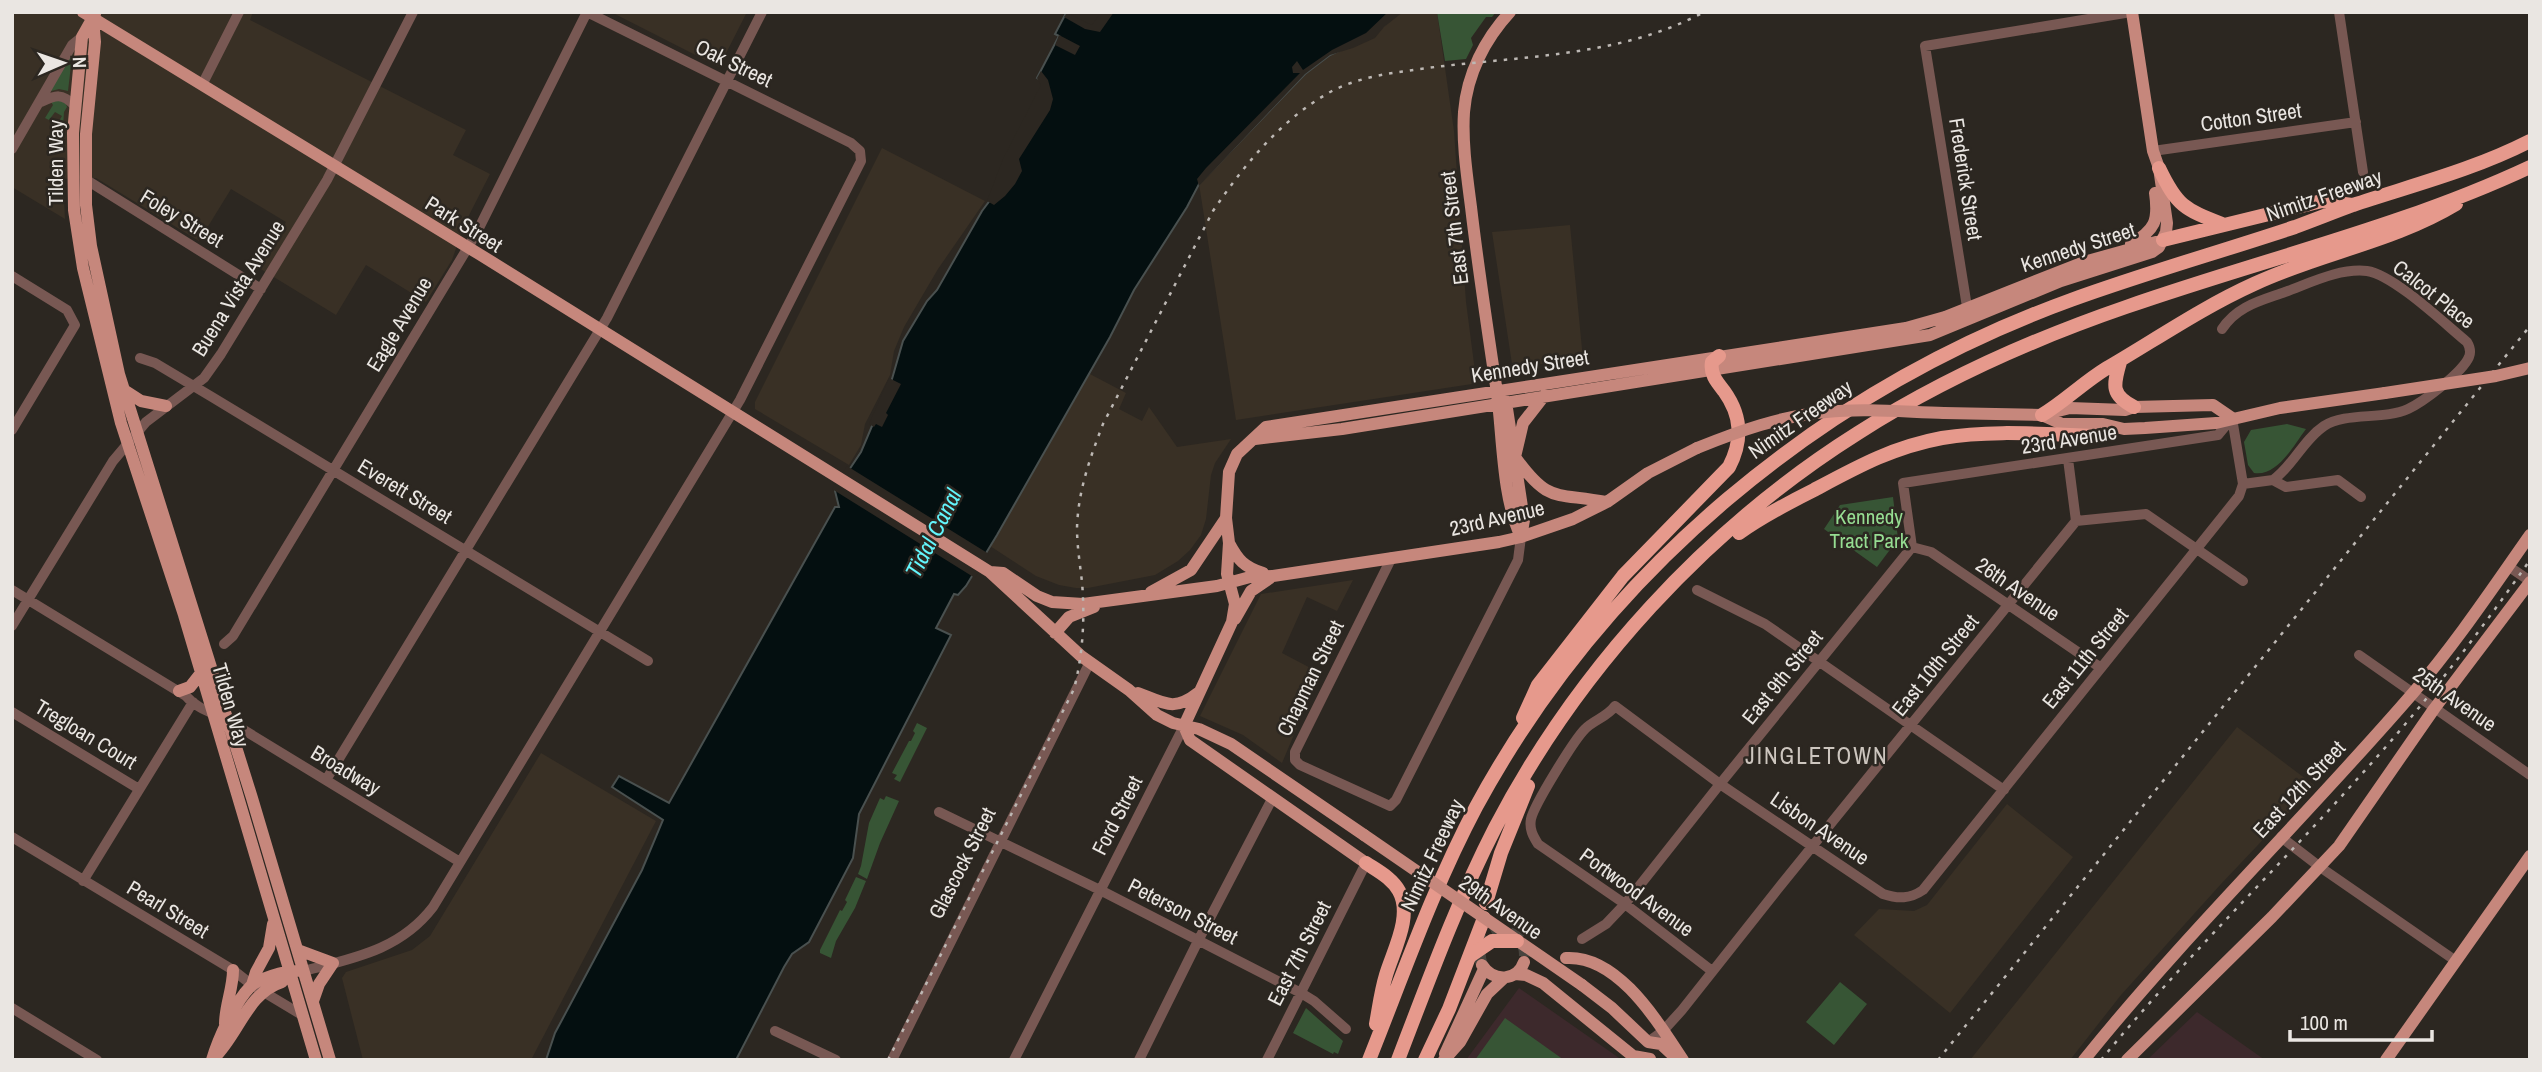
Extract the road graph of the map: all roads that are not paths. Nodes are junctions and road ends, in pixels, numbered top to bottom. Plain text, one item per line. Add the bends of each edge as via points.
1 (239, 12) edge
2 (413, 12) edge
3 (587, 12) edge
4 (762, 12) edge
5 (1510, 12) edge
6 (2131, 12) edge
7 (2340, 12) edge
8 (91, 14) edge
9 (82, 37) junction
10 (727, 81) junction
11 (202, 85) junction
12 (41, 102) junction
13 (75, 105) junction
14 (2356, 121) junction
15 (2530, 141) edge
16 (12, 149) edge
17 (2153, 152) junction
18 (335, 167) junction
19 (2530, 167) edge
20 (2159, 168) junction
21 (2363, 172) dead end
22 (85, 179) junction
23 (2490, 184) junction
24 (2354, 205) junction
25 (2223, 224) junction
26 (2163, 240) junction
27 (468, 248) junction
28 (2120, 251) junction
29 (12, 276) edge
30 (261, 289) junction
31 (1968, 314) junction
32 (2221, 329) dead end
33 (600, 331) junction
34 (1719, 356) junction
35 (140, 358) dead end
36 (2120, 362) junction
37 (2530, 368) edge
38 (1711, 370) junction
39 (193, 387) junction
40 (124, 390) junction
41 (1497, 390) junction
42 (1544, 396) junction
43 (1501, 403) junction
44 (166, 406) junction
45 (2134, 407) junction
46 (732, 413) junction
47 (2042, 415) junction
48 (2232, 418) junction
49 (2124, 429) junction
50 (12, 430) edge
51 (137, 432) junction
52 (2103, 436) joint
53 (1255, 439) junction
54 (127, 444) junction
55 (1515, 457) junction
56 (2068, 459) junction
57 (333, 470) junction
58 (2273, 481) junction
59 (2242, 484) junction
60 (2361, 497) dead end
61 (1607, 502) junction
62 (1226, 518) junction
63 (2076, 521) junction
64 (2530, 535) edge
65 (1521, 537) junction
66 (1228, 542) junction
67 (1912, 547) junction
68 (2197, 549) junction
69 (466, 550) junction
70 (1392, 557) junction
71 (2508, 566) junction
72 (1690, 568) junction
73 (990, 572) junction
74 (1273, 576) junction
75 (2243, 581) dead end
76 (2530, 581) edge
77 (1229, 583) junction
78 (12, 590) edge
79 (1697, 590) dead end
80 (1143, 596) junction
81 (29, 599) junction
82 (1107, 602) junction
83 (2008, 607) junction
84 (1233, 622) junction
85 (12, 626) edge
86 (599, 632) junction
87 (1055, 633) junction
88 (224, 644) dead end
89 (2359, 655) dead end
90 (648, 661) dead end
91 (1820, 661) junction
92 (1090, 662) junction
93 (2101, 668) junction
94 (201, 673) junction
95 (1129, 690) junction
96 (1198, 693) junction
97 (2413, 693) junction
98 (186, 696) junction
99 (2434, 709) junction
100 (212, 711) junction
101 (12, 712) edge
102 (229, 721) junction
103 (1911, 724) junction
104 (1184, 726) junction
105 (1543, 747) junction
106 (1505, 758) junction
107 (2530, 775) edge
108 (326, 780) junction
109 (1720, 783) junction
110 (139, 789) junction
111 (2004, 790) junction
112 (1272, 799) junction
113 (1390, 806) joint
114 (939, 812) dead end
115 (12, 837) edge
116 (2281, 837) junction
117 (998, 841) junction
118 (1538, 844) joint
119 (1814, 846) junction
120 (2530, 856) edge
121 (460, 862) junction
122 (1366, 863) junction
123 (2320, 867) junction
124 (83, 881) junction
125 (1100, 890) junction
126 (1905, 898) joint
127 (1625, 904) junction
128 (1485, 911) junction
129 (274, 920) junction
130 (1582, 939) dead end
131 (1198, 941) junction
132 (1517, 941) junction
133 (298, 950) junction
134 (1470, 956) junction
135 (1566, 958) dead end
136 (2456, 961) junction
137 (1524, 962) dead end
138 (333, 963) junction
139 (233, 970) junction
140 (304, 971) junction
141 (1712, 971) junction
142 (291, 975) junction
143 (1510, 976) junction
144 (257, 988) junction
145 (1301, 993) junction
146 (313, 1001) junction
147 (12, 1009) edge
148 (303, 1015) junction
149 (225, 1028) junction
150 (1346, 1029) dead end
151 (775, 1031) dead end
152 (1663, 1031) junction
153 (1648, 1042) junction
154 (1369, 1059) edge
155 (1651, 1059) edge
156 (97, 1060) edge
157 (212, 1060) edge
158 (316, 1060) edge
159 (330, 1060) edge
160 (836, 1060) edge
161 (885, 1060) edge
162 (892, 1060) edge
163 (1014, 1060) edge
164 (1139, 1060) edge
165 (1267, 1060) edge
166 (1398, 1060) edge
167 (1425, 1060) edge
168 (1443, 1060) edge
169 (1681, 1060) edge
170 (2084, 1060) edge
171 (2127, 1060) edge
172 (2386, 1060) edge

1 - 11 street
2 - 18 street, Buena Vista Avenue
3 - 10 street, Oak Street
3 - 27 street, Eagle Avenue
4 - 10 street
5 - 41 main road, East 7th Street via 1477,62 1464,112 1477,259
6 - 17 main road
6 - 31 street, Frederick Street via 1925,46
7 - 14 street
8 - 9 main road, Tilden Way
8 - 11 main road, Park Street
8 - 22 main road, Tilden Way via 95,42
9 - 12 street via 72,45
9 - 13 main road, Tilden Way
10 - 33 street
10 - 46 street, Oak Street via 860,151 859,166
11 - 18 main road, Park Street
12 - 13 street via 59,95
12 - 16 street
13 - 54 main road, Tilden Way via 76,230
14 - 17 street, Cotton Street
14 - 21 street
15 - 24 highway, Nimitz Freeway via 2463,171
17 - 20 main road
17 - 28 main road via 2156,220 2151,230
18 - 27 main road, Park Street
18 - 30 street, Buena Vista Avenue
19 - 23 highway, Nimitz Freeway
20 - 25 highway via 2185,208
20 - 26 main road via 2167,223
22 - 30 street, Foley Street
22 - 40 main road, Tilden Way via 91,246
23 - 36 highway via 2402,232 2227,296
23 - 72 highway, Nimitz Freeway via 2125,307 1970,370 1819,459
24 - 25 highway via 2322,201
24 - 106 highway, Nimitz Freeway via 2033,314 1960,346 1843,411 1758,473 1642,578 1575,658
25 - 26 highway
26 - 28 main road, Kennedy Street
26 - 31 main road, Kennedy Street via 2152,252
27 - 33 main road, Park Street
27 - 57 street, Eagle Avenue
28 - 31 main road, Kennedy Street via 2045,276
29 - 50 street via 67,310 74,320 73,330
30 - 39 street, Buena Vista Avenue via 221,354
31 - 34 main road, Kennedy Street
31 - 38 main road, Kennedy Street via 1930,335
32 - 58 street, Calcot Place via 2245,306 2333,275 2368,271 2395,284 2470,348 2469,357 2456,372 2408,409 2326,424
33 - 46 main road, Park Street
33 - 69 street
34 - 38 highway
34 - 41 main road, Kennedy Street
35 - 39 street, Everett Street
36 - 45 highway via 2115,391 2121,401
36 - 47 highway
37 - 48 main road, 23rd Avenue, bridge
38 - 42 main road, Kennedy Street
38 - 106 highway via 1739,420 1737,453 1729,467 1623,576 1538,685
39 - 44 street, Buena Vista Avenue
39 - 57 street, Everett Street
40 - 44 main road via 141,401
40 - 51 main road, Tilden Way
41 - 43 main road, East 7th Street
41 - 53 main road, Kennedy Street via 1283,424 1266,428
42 - 43 main road, Kennedy Street
42 - 55 main road via 1523,423
43 - 53 main road, Kennedy Street
43 - 55 main road, East 7th Street
43 - 65 main road, East 7th Street via 1514,522
44 - 51 street, Buena Vista Avenue
45 - 47 main road, 23rd Avenue via 2070,408
45 - 48 main road, 23rd Avenue via 2213,405
46 - 73 main road, Park Street
46 - 86 street
47 - 49 main road, 23rd Avenue via 2062,424
47 - 61 main road, 23rd Avenue, bridge via 1853,410 1796,416 1720,439 1648,474
48 - 49 main road, 23rd Avenue
48 - 56 street, 23rd Avenue via 2218,435
48 - 59 street
49 - 52 main road
51 - 54 street, Buena Vista Avenue
51 - 102 main road, Tilden Way
52 - 72 highway via 1982,434 1910,445 1878,456 1786,503
53 - 62 main road, Kennedy Street via 1237,454 1229,472
54 - 81 street, Buena Vista Avenue
54 - 94 main road, Tilden Way
55 - 61 main road via 1544,490
55 - 65 main road, East 7th Street via 1524,520
56 - 63 street
56 - 67 street, 23rd Avenue via 1903,483
57 - 69 street, Everett Street
57 - 88 street, Eagle Avenue
58 - 59 street
58 - 60 street via 2286,487 2338,480
59 - 68 street, East 11th Street via 2239,496
61 - 65 main road, 23rd Avenue
62 - 66 main road, Kennedy Street
62 - 80 main road via 1191,570
63 - 68 street via 2147,514
63 - 83 street, East 10th Street
64 - 71 main road, East 12th Street
65 - 70 main road, 23rd Avenue
65 - 113 street, East 7th Street via 1518,560
66 - 74 main road via 1245,567
66 - 77 main road, Kennedy Street
67 - 83 street, 26th Avenue via 1931,552
67 - 91 street, East 9th Street
68 - 75 street
68 - 93 street, East 11th Street
69 - 86 street, Everett Street
69 - 108 street
70 - 74 main road, 23rd Avenue
70 - 113 street, Chapman Street via 1295,752 1300,765
71 - 76 street
71 - 97 main road, East 12th Street
72 - 105 highway, Nimitz Freeway via 1628,633
73 - 82 main road, 23rd Avenue via 1003,573 1052,602
73 - 87 main road, 29th Avenue
74 - 77 main road, 23rd Avenue
74 - 84 main road, Ford Street via 1257,584
76 - 99 main road
77 - 80 main road, 23rd Avenue
77 - 84 main road via 1235,604
78 - 81 street, Broadway
79 - 91 street via 1765,624
80 - 82 main road, 23rd Avenue
81 - 85 street, Buena Vista Avenue
81 - 98 street, Broadway
82 - 87 main road via 1069,617
83 - 93 street, 26th Avenue
83 - 103 street, East 10th Street
84 - 96 main road, Ford Street
86 - 90 street, Everett Street
86 - 121 street
87 - 92 main road, 29th Avenue
89 - 97 street, 25th Avenue
91 - 103 street
91 - 109 street, East 9th Street
92 - 95 main road, 29th Avenue
92 - 117 street, Glascock Street via 1069,693
93 - 111 street, East 11th Street
94 - 98 main road
94 - 100 main road, Tilden Way
95 - 96 main road via 1174,705
95 - 104 main road, 29th Avenue via 1157,715
96 - 104 main road, Ford Street
97 - 99 street, 25th Avenue
97 - 116 main road, East 12th Street
98 - 100 street, Broadway
98 - 110 street
99 - 107 street, 25th Avenue
99 - 123 main road via 2367,808
100 - 102 street, Broadway
100 - 129 main road, Tilden Way
101 - 110 street, Tregloan Court
102 - 108 street, Broadway
102 - 133 main road, Tilden Way
103 - 111 street
103 - 119 street, East 10th Street
104 - 112 main road, 29th Avenue via 1190,740
104 - 125 street, Ford Street
104 - 128 main road, 29th Avenue, bridge via 1231,744
105 - 128 highway via 1501,853
105 - 166 highway, Nimitz Freeway via 1496,825 1470,880
106 - 154 highway, Nimitz Freeway via 1447,868
108 - 121 street, Broadway
109 - 118 street, Lisbon Avenue via 1615,706 1585,729 1531,817 1531,832
109 - 119 street, Lisbon Avenue
109 - 127 street, East 9th Street
110 - 124 street
111 - 126 street, East 11th Street via 1923,890
112 - 122 main road, 29th Avenue
112 - 131 street
114 - 117 street, Peterson Street
115 - 124 street, Pearl Street
116 - 123 street
116 - 170 main road, East 12th Street
117 - 125 street, Peterson Street
117 - 161 street, Glascock Street
117 - 162 street, Glascock Street
118 - 127 street, Portwood Avenue
119 - 126 street, Lisbon Avenue via 1883,894
119 - 141 street, East 10th Street
120 - 136 main road
121 - 138 street via 413,930 384,947
122 - 145 street, East 7th Street
122 - 154 highway via 1390,879 1403,904
123 - 136 street
123 - 171 main road
124 - 139 street, Pearl Street
125 - 131 street, Peterson Street
125 - 163 street, Ford Street
127 - 130 street, East 9th Street via 1606,924
127 - 141 street, Portwood Avenue
128 - 132 main road, 29th Avenue, bridge
128 - 134 highway
129 - 142 main road, Tilden Way
129 - 144 main road via 269,948 256,972
131 - 145 street, Peterson Street
131 - 164 street
132 - 134 highway, bridge via 1492,941
132 - 153 main road, 29th Avenue, bridge via 1612,1008
133 - 138 main road
133 - 140 main road, Tilden Way
134 - 167 highway
135 - 152 main road via 1592,960 1614,974
136 - 172 main road
137 - 143 main road
138 - 140 street
138 - 146 main road
139 - 144 street, Pearl Street
139 - 149 main road
140 - 142 main road
140 - 146 main road, Tilden Way
141 - 152 street, East 10th Street
142 - 144 main road
142 - 148 main road, Tilden Way
143 - 155 main road via 1526,975 1543,982 1633,1056
143 - 168 main road via 1487,994 1470,1026
143 - 168 main road via 1497,977 1483,967
144 - 148 street, Pearl Street
144 - 149 main road
144 - 157 main road
145 - 150 street, Peterson Street
145 - 165 street, East 7th Street
146 - 159 main road, Tilden Way
147 - 156 street
148 - 158 main road, Tilden Way
149 - 157 main road
151 - 160 street
152 - 153 street, East 10th Street
152 - 169 main road
153 - 155 main road
153 - 169 main road, 29th Avenue via 1661,1044

